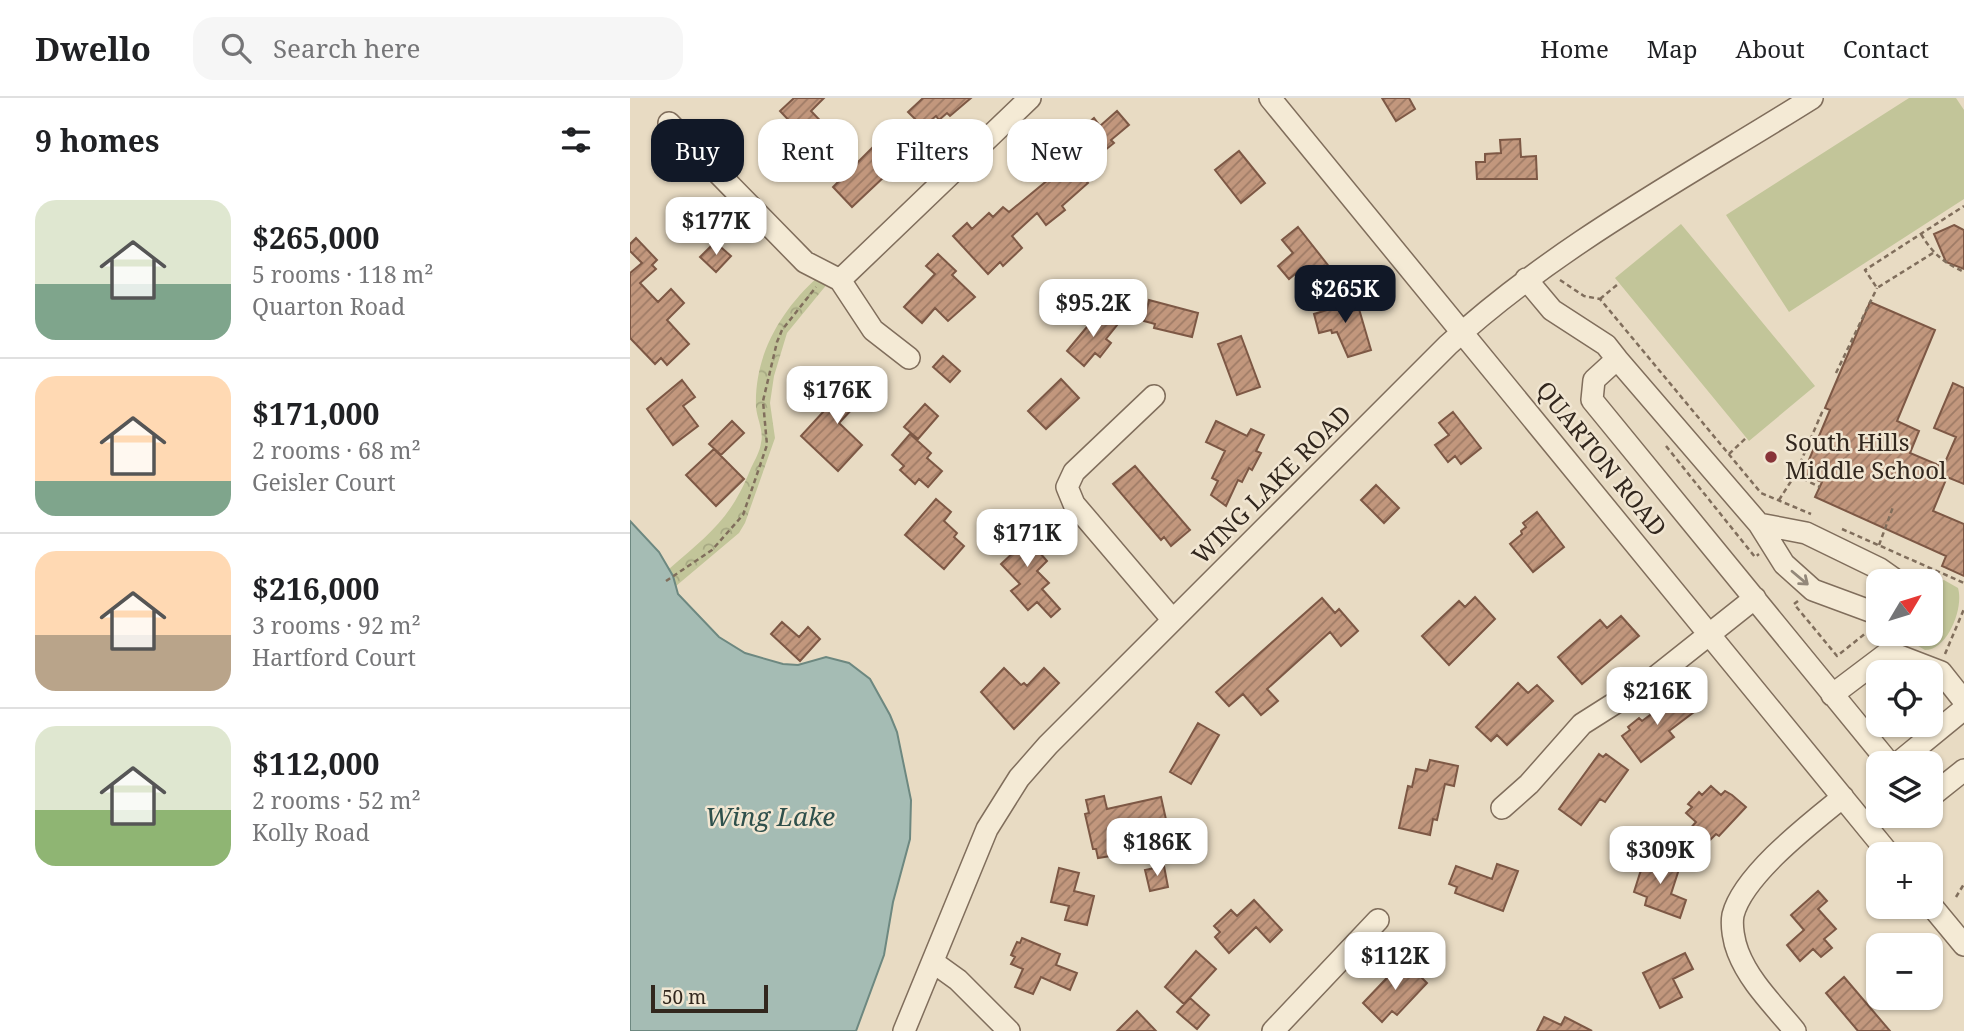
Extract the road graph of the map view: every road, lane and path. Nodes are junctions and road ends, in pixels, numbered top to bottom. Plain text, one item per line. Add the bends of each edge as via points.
1 (1030, 98) edge
2 (1270, 98) edge
3 (1812, 98) edge
4 (725, 182) edge
5 (1964, 206) edge
6 (1921, 233) junction
7 (1933, 253) junction
8 (1964, 272) edge
9 (833, 277) junction
10 (1526, 279) junction
11 (1560, 280) dead end
12 (1618, 284) dead end
13 (1877, 288) junction
14 (1600, 299) junction
15 (1463, 331) junction
16 (909, 358) dead end
17 (1616, 359) junction
18 (1836, 373) dead end
19 (1154, 396) dead end
20 (1823, 410) dead end
21 (1746, 438) dead end
22 (1729, 454) junction
23 (1795, 475) junction
24 (1820, 487) dead end
25 (1779, 500) junction
26 (1893, 507) dead end
27 (1816, 517) dead end
28 (1759, 524) junction
29 (1841, 528) dead end
30 (1879, 545) junction
31 (1930, 568) joint
32 (1880, 569) edge
33 (666, 582) dead end
34 (1964, 583) edge
35 (1755, 598) junction
36 (1801, 598) dead end
37 (1964, 609) edge
38 (1866, 618) edge
39 (1172, 619) junction
40 (1866, 629) edge
41 (1710, 634) junction
42 (1878, 660) edge
43 (1910, 660) edge
44 (1943, 660) edge
45 (1866, 669) edge
46 (1943, 677) edge
47 (1832, 695) junction
48 (1964, 701) edge
49 (1964, 709) edge
50 (1866, 724) edge
51 (1913, 751) edge
52 (1964, 770) edge
53 (1943, 787) edge
54 (1843, 797) junction
55 (1502, 808) dead end
56 (1879, 842) edge
57 (1964, 884) edge
58 (1956, 897) dead end
59 (1942, 919) edge
60 (1378, 920) dead end
61 (1964, 945) edge
62 (933, 962) junction
63 (904, 1031) edge
64 (1009, 1031) edge
65 (1273, 1031) edge
66 (1795, 1031) edge

1 - 9 street
2 - 15 street, QUARTON ROAD
3 - 10 street, WING LAKE ROAD
4 - 9 street via 804,262
5 - 6 path
6 - 7 path
6 - 13 path via 1865,270
7 - 8 path
7 - 13 path
9 - 16 street via 873,330
9 - 33 path via 782,330 777,342 763,401 766,446 743,514 712,550
10 - 15 street, WING LAKE ROAD
10 - 17 street via 1552,310 1606,345
11 - 14 path via 1584,296
12 - 14 path
13 - 18 path
14 - 22 path
15 - 39 street, WING LAKE ROAD
15 - 41 street, QUARTON ROAD
17 - 28 street
17 - 35 street via 1594,380 1592,400
19 - 39 street via 1074,472 1067,486 1074,503
20 - 23 path
21 - 22 path
22 - 25 path via 1761,493
23 - 24 path
23 - 25 path
25 - 27 path
26 - 30 path
28 - 32 street via 1806,533
28 -> 38 street via 1784,564 1813,590
29 - 30 path
30 - 31 path
31 - 34 path
35 - 41 street
35 - 47 street
36 - 40 path via 1794,604 1837,656
37 - 44 path
39 - 62 street, WING LAKE ROAD via 1013,786 970,864
41 - 54 street, QUARTON ROAD
41 - 55 street via 1653,679 1581,723
42 - 43 street via 1889,652
45 - 47 street
46 - 48 street
47 - 50 street
49 - 51 street
52 - 53 street
54 - 56 street, QUARTON ROAD
54 - 66 street via 1783,848 1746,889 1733,915 1737,951 1750,977
57 - 58 path
59 - 61 street
60 - 65 street
62 - 63 street, WING LAKE ROAD
62 - 64 street

